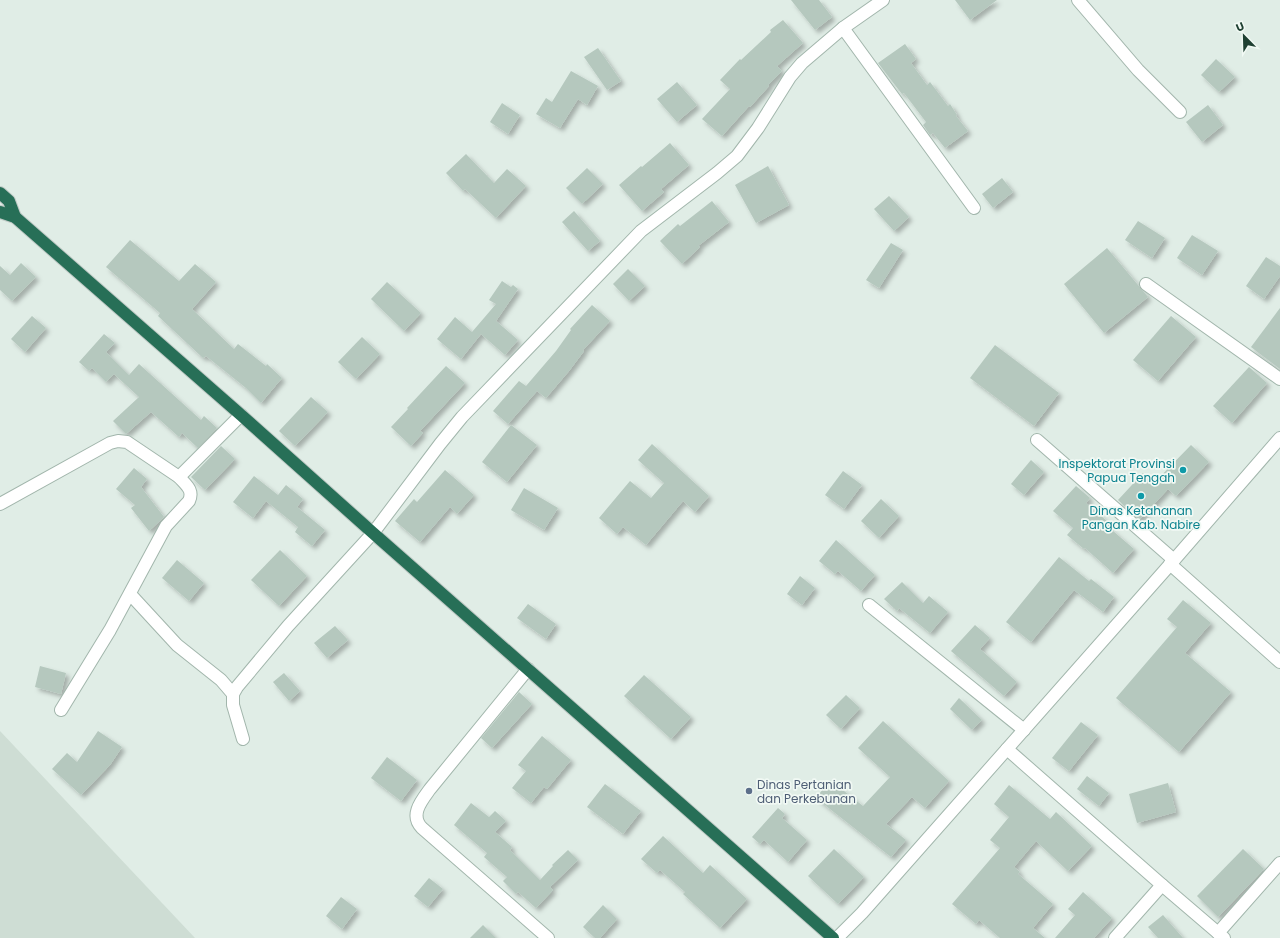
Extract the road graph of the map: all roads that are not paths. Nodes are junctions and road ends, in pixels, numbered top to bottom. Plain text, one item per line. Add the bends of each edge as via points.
1 (883, 0) edge
2 (1078, 0) edge
3 (843, 28) junction
4 (1180, 112) dead end
5 (0, 193) edge
6 (974, 208) dead end
7 (0, 212) edge
8 (15, 217) junction
9 (1146, 284) dead end
10 (1280, 379) edge
11 (241, 415) junction
12 (1280, 438) edge
13 (1037, 440) dead end
14 (179, 477) junction
15 (0, 504) edge
16 (372, 533) junction
17 (1172, 562) junction
18 (130, 594) junction
19 (868, 606) dead end
20 (1280, 662) edge
21 (528, 669) junction
22 (233, 694) junction
23 (61, 710) dead end
24 (1024, 730) junction
25 (244, 739) dead end
26 (1007, 749) junction
27 (1280, 863) edge
28 (1162, 886) junction
29 (1221, 935) edge
30 (548, 938) edge
31 (833, 938) edge
32 (837, 938) edge
33 (1115, 938) edge

1 - 3 street
2 - 4 street via 1138,70
3 - 6 street
3 - 16 street via 796,70 737,156 641,231 462,417
5 - 8 highway via 9,201
7 - 8 highway
8 - 11 highway
9 - 10 street
11 - 14 street
11 - 16 highway
12 - 17 street
13 - 17 street
14 - 15 street via 127,442 114,441
14 - 18 street via 191,490 191,496 166,526
16 - 21 highway
16 - 22 street via 288,626
17 - 20 street
17 - 24 street
18 - 22 street via 177,645 222,680
18 - 23 street
19 - 24 street
21 - 30 street via 430,789 419,805 416,817 422,828
21 - 31 highway
22 - 25 street via 233,705
24 - 26 street
26 - 28 street
26 - 32 street
27 - 29 street
28 - 29 street
28 - 33 street

